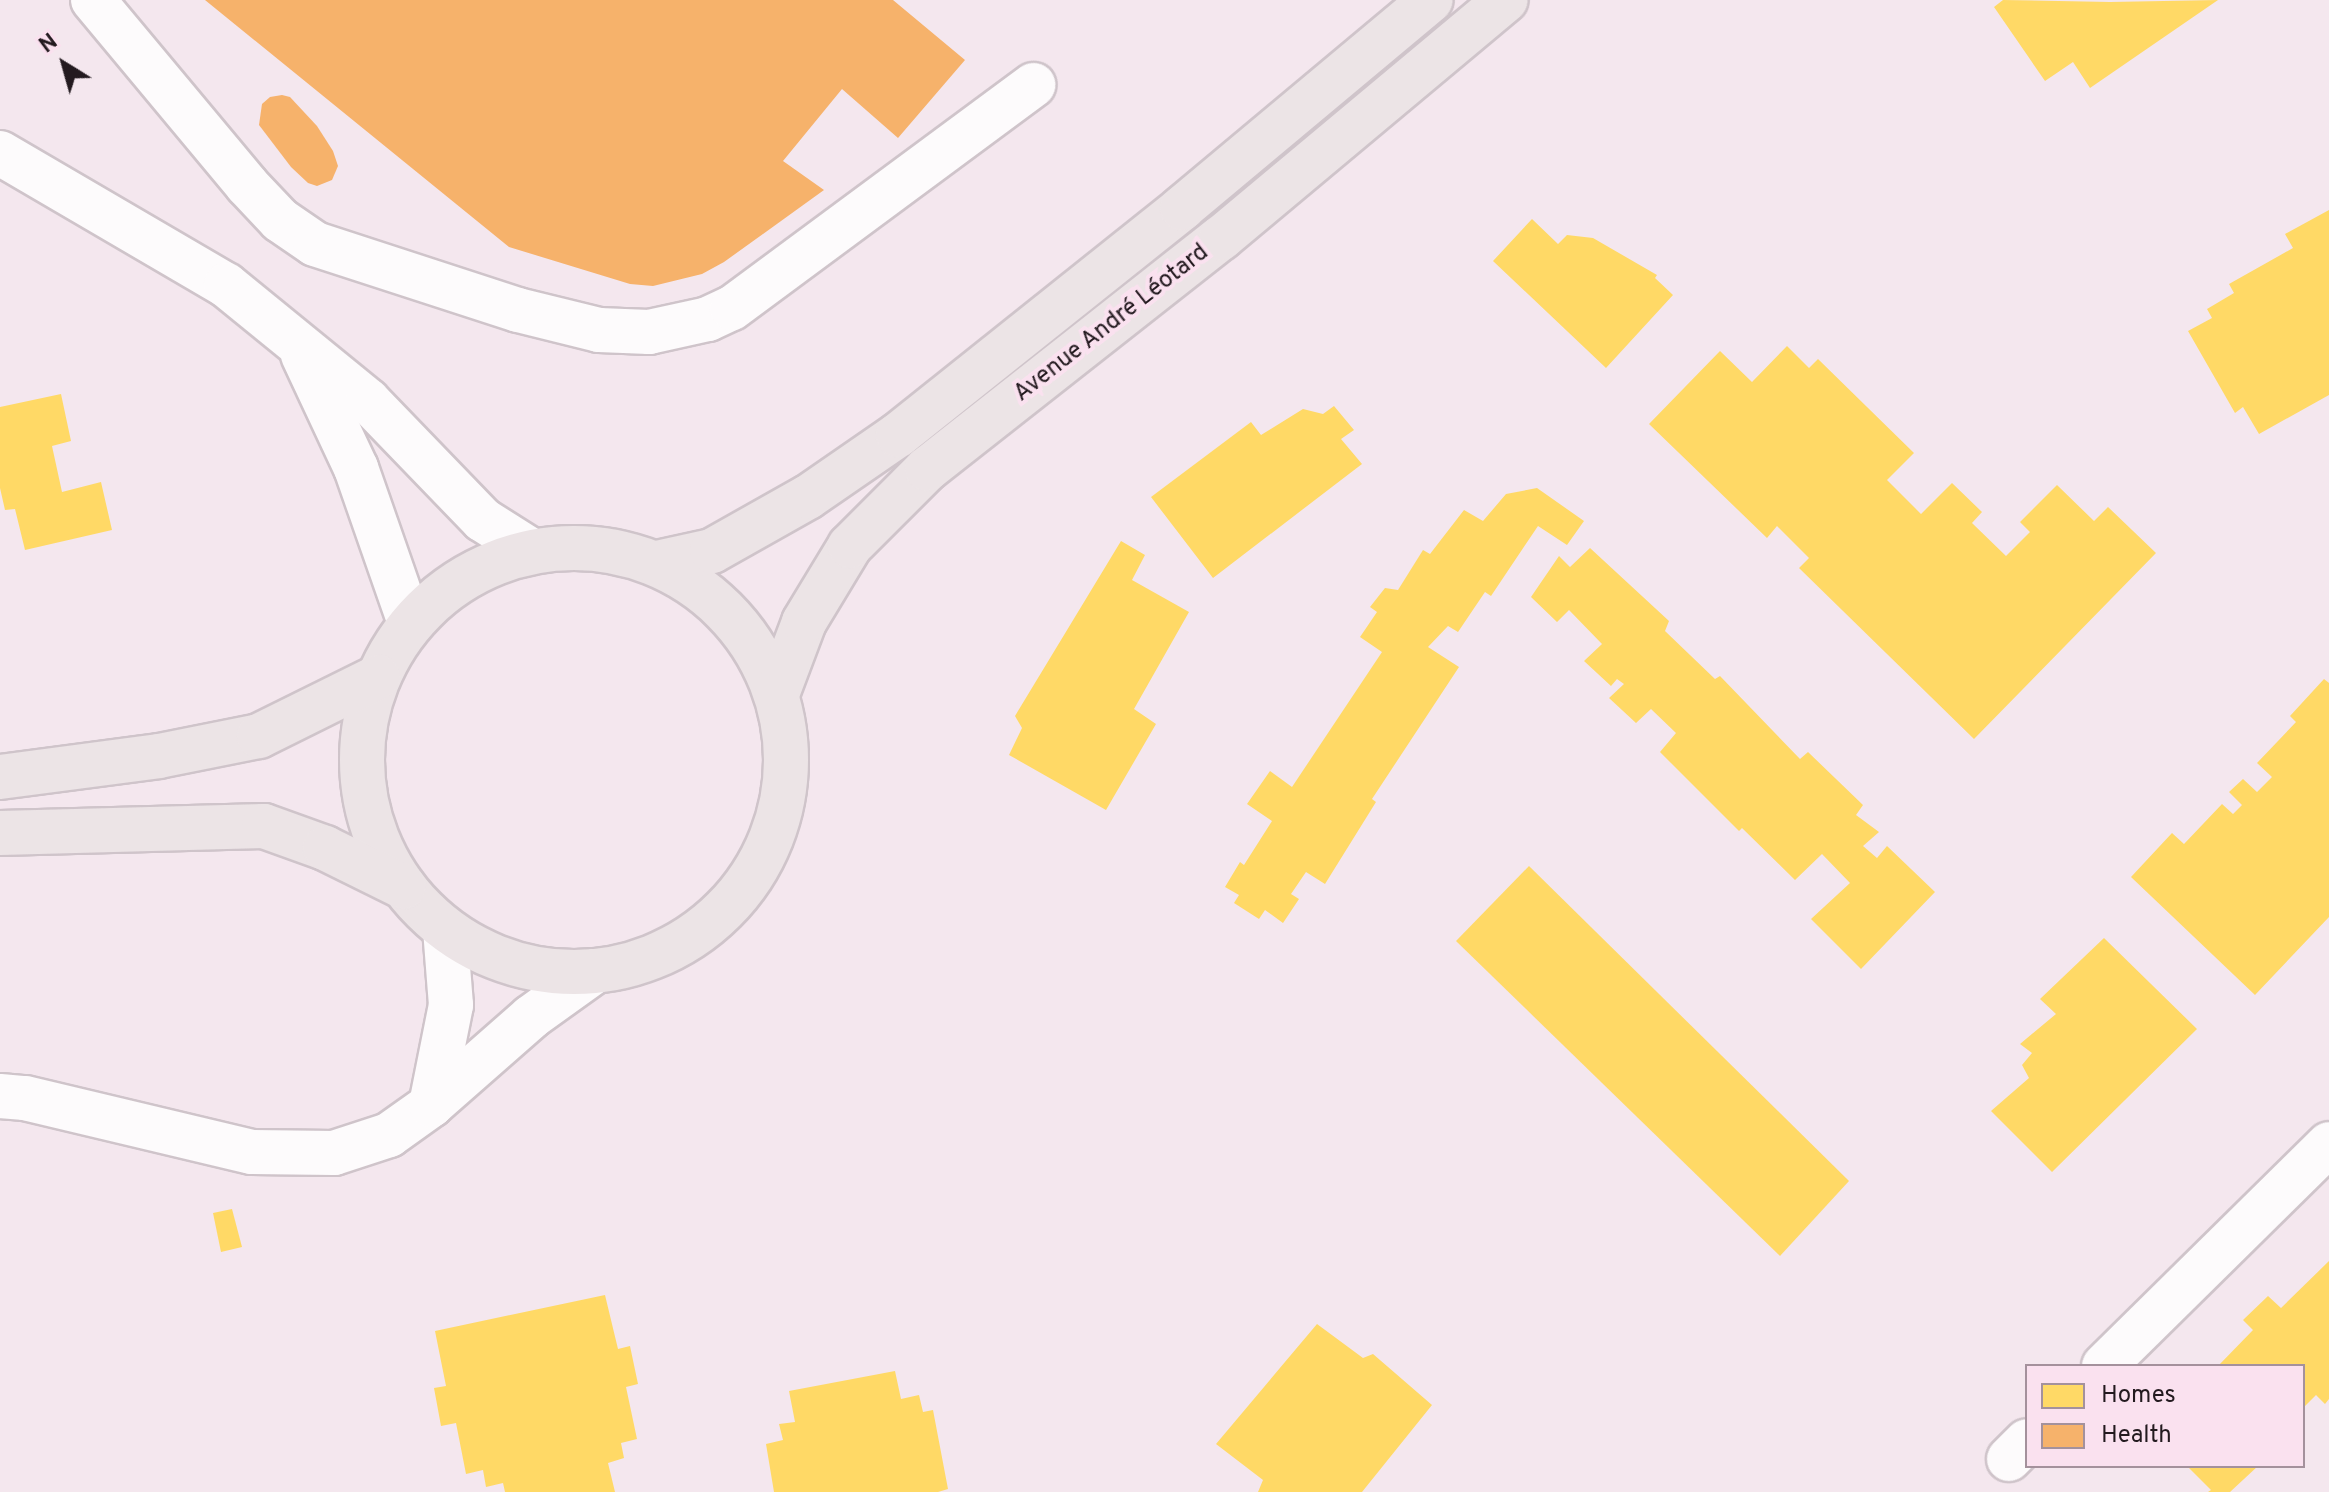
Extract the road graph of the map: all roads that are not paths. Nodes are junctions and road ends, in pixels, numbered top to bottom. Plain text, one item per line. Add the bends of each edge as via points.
1 (93, 0) edge
2 (1431, 0) edge
3 (1506, 0) edge
4 (1033, 85) dead end
5 (0, 153) edge
6 (295, 339) junction
7 (532, 551) junction
8 (657, 563) junction
9 (410, 623) junction
10 (378, 677) junction
11 (777, 694) junction
12 (0, 777) edge
13 (0, 833) edge
14 (404, 887) junction
15 (445, 929) junction
16 (595, 971) junction
17 (0, 1096) edge
18 (431, 1105) junction
19 (2329, 1144) edge
20 (2106, 1364) edge

1 - 4 street via 247,185 280,220 315,244 518,310 599,330 649,332 732,308
2 - 8 main road, Avenue André Léotard via 898,435 808,497 712,551
3 - 11 main road, Avenue André Léotard via 1221,238 927,469 850,546 804,622
5 - 6 street via 226,285
6 - 7 street via 368,401 483,520
6 - 9 street via 356,468
7 - 8 main road via 595,548
7 - 9 main road via 486,566 445,590
8 - 11 main road via 697,585 731,616 759,652
9 - 10 main road
10 - 12 main road via 259,736 159,756
10 - 14 main road via 363,730 362,785 376,839
11 - 16 main road via 786,740 785,788 773,833 752,876 722,912 684,942 641,961
13 - 14 main road via 264,826 325,848
14 - 15 main road
15 - 16 main road via 516,965
15 - 18 street via 451,1005
16 - 18 street via 531,1017
17 - 18 street via 252,1152 334,1153 389,1135
19 - 20 street

